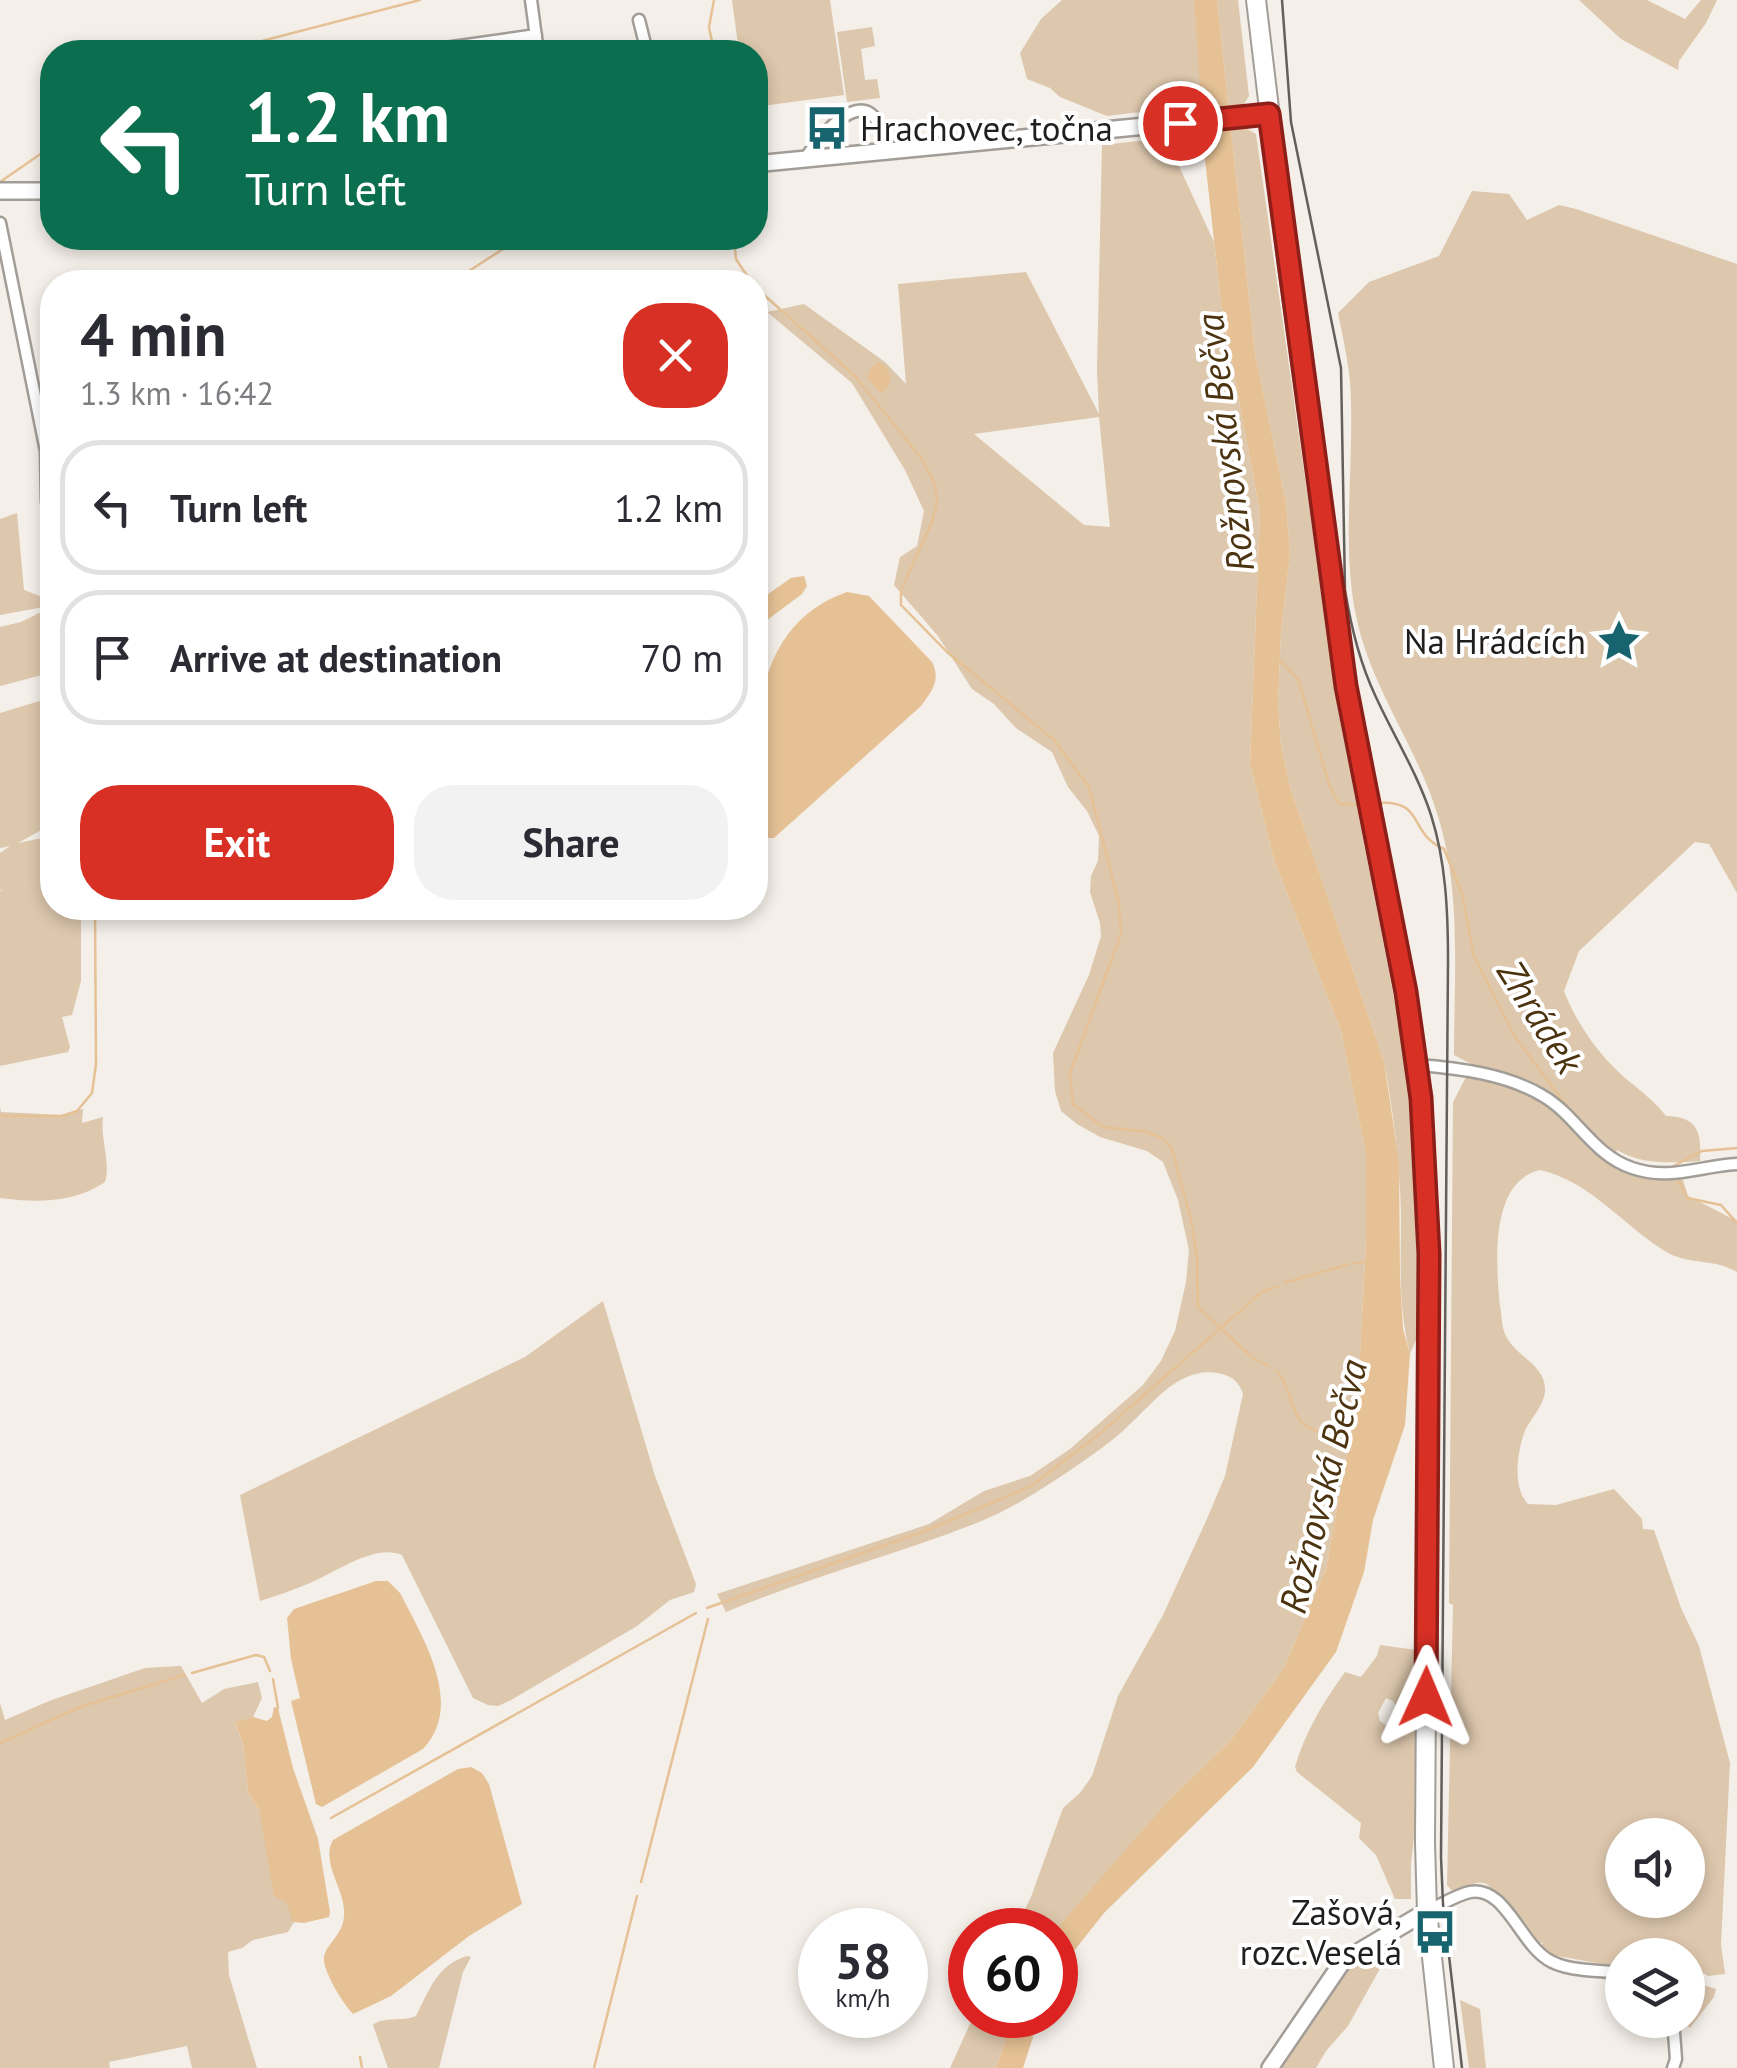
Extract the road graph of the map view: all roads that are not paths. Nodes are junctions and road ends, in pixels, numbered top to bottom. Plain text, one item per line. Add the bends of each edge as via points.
1 (531, 0) edge
2 (1256, 0) edge
3 (639, 20) dead end
4 (536, 36) junction
5 (506, 40) edge
6 (536, 40) edge
7 (644, 40) edge
8 (1269, 114) junction
9 (884, 152) junction
10 (806, 159) junction
11 (768, 163) edge
12 (0, 191) edge
13 (40, 191) edge
14 (0, 224) edge
15 (40, 421) edge
16 (1418, 1065) junction
17 (1737, 1164) edge
18 (1428, 1911) junction
19 (1605, 1970) edge
20 (1674, 2038) edge
21 (1270, 2068) edge
22 (1444, 2068) edge
23 (1673, 2068) edge

1 - 4 street
2 - 8 main road
3 - 7 street
4 - 5 street
4 - 6 street
8 - 9 street
8 - 16 main road via 1346,686
9 - 10 street
9 - 10 street via 878,120 858,109
10 - 11 street
12 - 13 street
14 - 15 street
16 - 17 street via 1501,1078 1543,1096 1629,1168 1675,1174
16 - 18 main road via 1429,1254
18 - 19 street via 1483,1891 1496,1896 1550,1962
18 - 21 street via 1343,1961
18 - 22 main road
20 - 23 street

